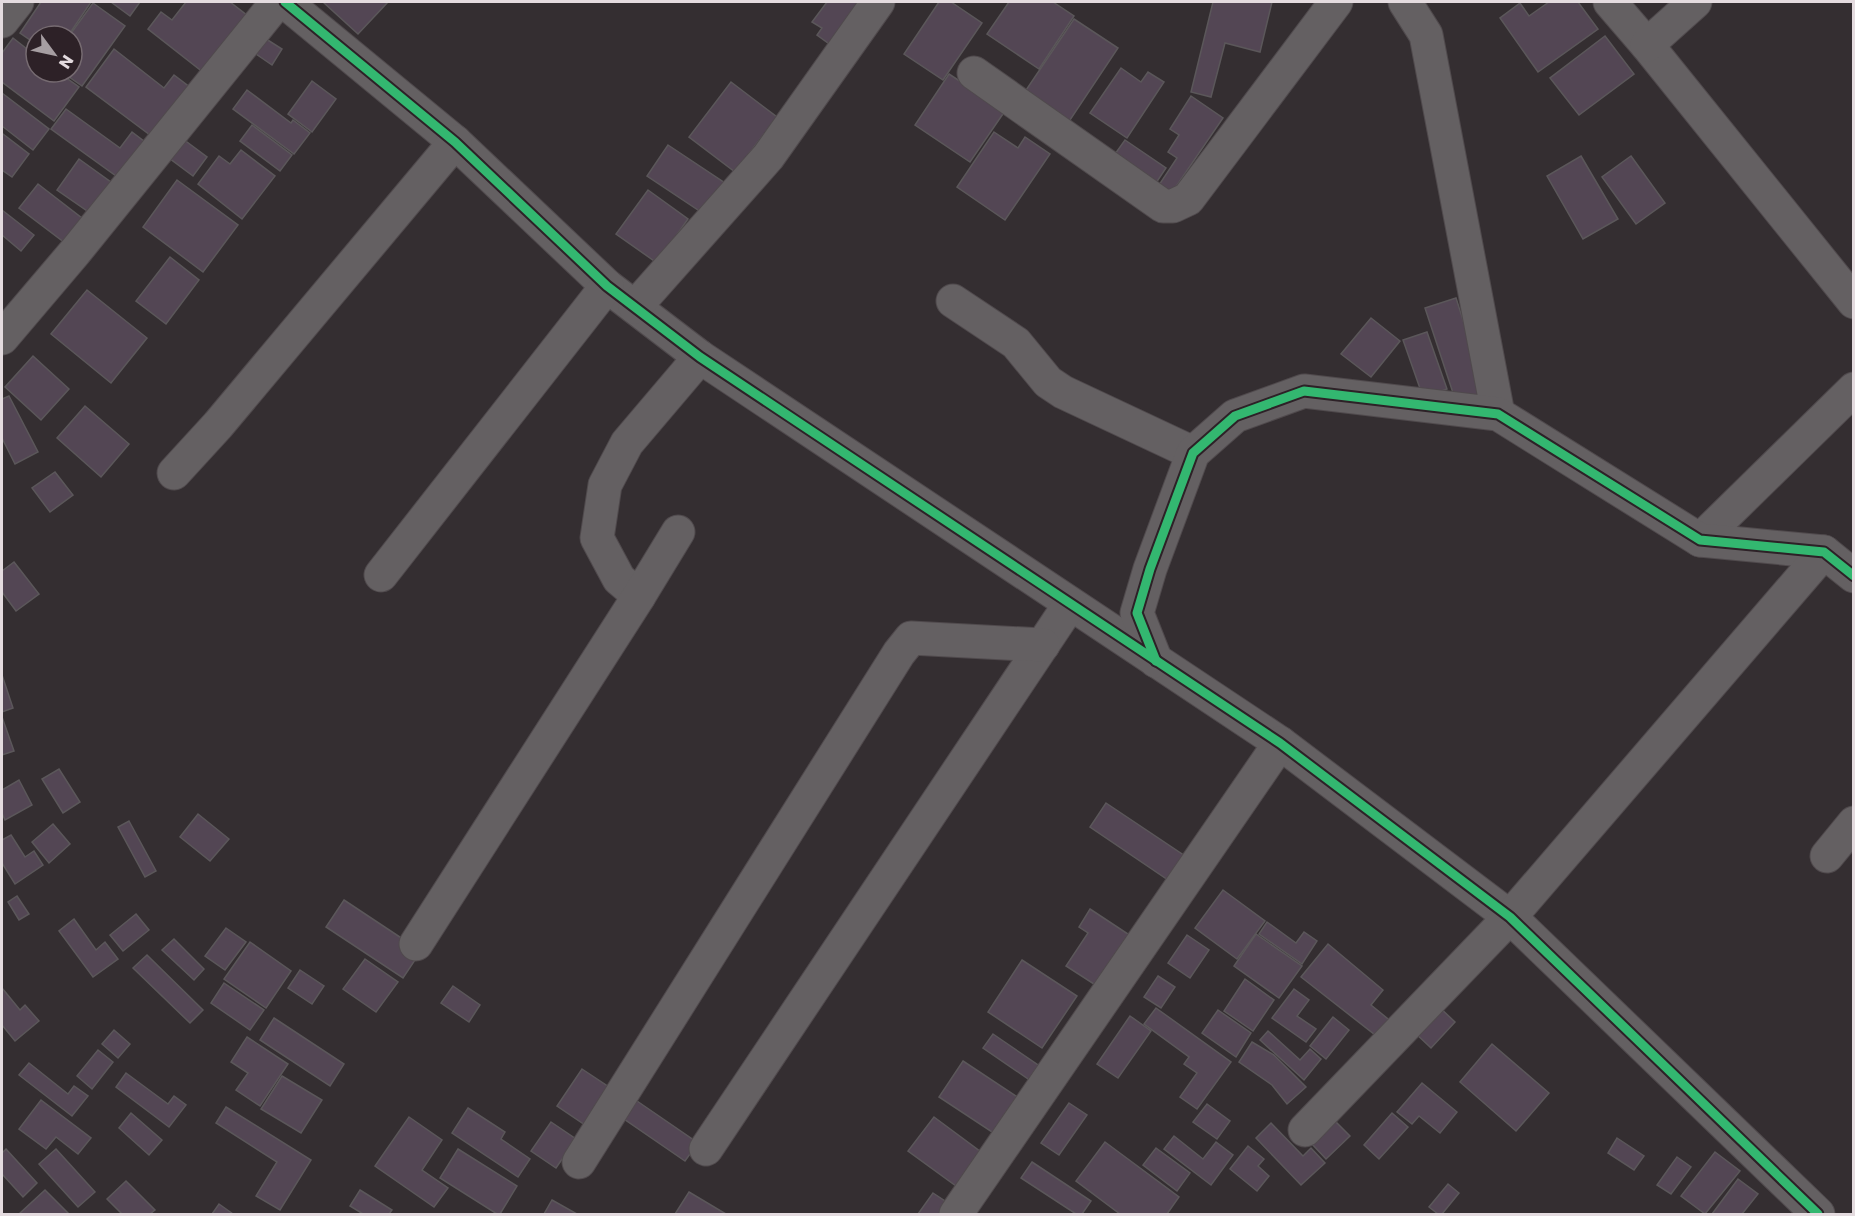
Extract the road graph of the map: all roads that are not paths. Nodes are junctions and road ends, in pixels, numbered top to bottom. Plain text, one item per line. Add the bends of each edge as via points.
1 (16, 2) edge
2 (277, 2) edge
3 (285, 2) edge
4 (878, 2) edge
5 (1336, 2) edge
6 (1405, 2) edge
7 (1610, 2) edge
8 (1695, 2) edge
9 (2, 21) edge
10 (1647, 45) junction
11 (974, 73) dead end
12 (455, 142) junction
13 (607, 286) junction
14 (953, 301) dead end
15 (1854, 302) edge
16 (635, 307) junction
17 (2, 339) edge
18 (700, 357) junction
19 (1854, 389) edge
20 (1498, 414) junction
21 (1193, 453) junction
22 (174, 473) dead end
23 (678, 532) dead end
24 (1700, 540) junction
25 (1824, 552) junction
26 (381, 575) dead end
27 (1854, 576) edge
28 (639, 596) junction
29 (1070, 604) junction
30 (1043, 645) junction
31 (1156, 661) junction
32 (1280, 743) junction
33 (1854, 823) edge
34 (1827, 856) dead end
35 (1510, 917) junction
36 (416, 944) dead end
37 (1305, 1130) dead end
38 (706, 1149) dead end
39 (579, 1162) dead end
40 (956, 1215) edge
41 (1818, 1215) edge

1 - 9 street
2 - 17 street
3 - 12 street
4 - 16 street via 768,157
5 - 11 street via 1188,199 1173,206 1163,206
6 - 20 street via 1426,35
7 - 10 street
8 - 10 street
10 - 15 street
12 - 13 street
12 - 22 street
13 - 16 street
13 - 26 street
14 - 21 street via 1016,343 1048,382 1063,392
16 - 18 street
18 - 28 street via 627,443 605,485 597,538 620,579
18 - 29 street
19 - 24 street
20 - 21 street via 1304,391 1235,416
20 - 24 street
21 - 31 street via 1137,613
23 - 28 street
24 - 25 street
25 - 27 street
25 - 35 street
28 - 36 street
29 - 30 street
29 - 31 street
30 - 38 street
30 - 39 street via 911,638
31 - 32 street
32 - 35 street
32 - 40 street
33 - 34 street
35 - 37 street
35 - 41 street

